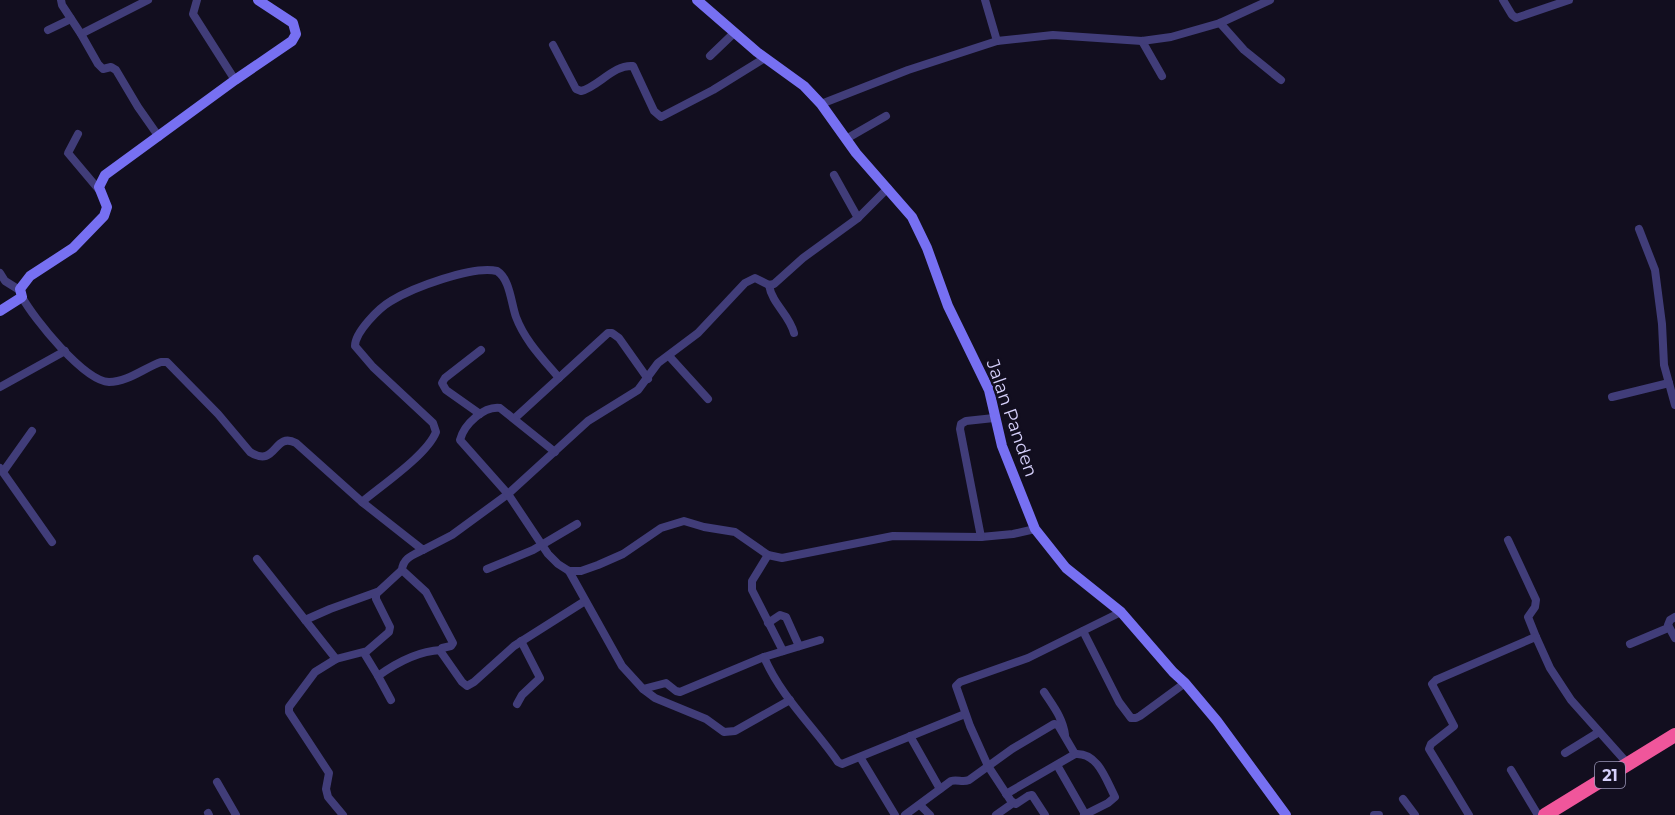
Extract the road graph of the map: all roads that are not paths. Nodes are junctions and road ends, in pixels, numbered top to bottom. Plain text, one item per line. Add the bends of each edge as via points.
1 (61, 0) edge
2 (148, 0) edge
3 (197, 0) edge
4 (258, 0) edge
5 (697, 0) edge
6 (985, 0) edge
7 (1270, 0) edge
8 (1503, 0) edge
9 (1569, 0) edge
10 (71, 19) junction
11 (1220, 22) junction
12 (48, 30) dead end
13 (734, 33) junction
14 (81, 34) junction
15 (996, 41) junction
16 (1142, 41) junction
17 (553, 45) dead end
18 (710, 56) dead end
19 (765, 58) junction
20 (1162, 76) dead end
21 (235, 80) junction
22 (1281, 80) dead end
23 (821, 104) junction
24 (886, 116) dead end
25 (78, 134) dead end
26 (159, 136) junction
27 (846, 139) junction
28 (834, 175) dead end
29 (888, 188) junction
30 (100, 191) junction
31 (858, 218) junction
32 (1639, 229) dead end
33 (0, 273) edge
34 (769, 285) junction
35 (21, 294) junction
36 (0, 311) edge
37 (794, 333) dead end
38 (481, 350) dead end
39 (64, 351) junction
40 (669, 356) junction
41 (559, 378) junction
42 (648, 379) junction
43 (1669, 383) junction
44 (0, 387) edge
45 (1612, 397) dead end
46 (708, 399) dead end
47 (1675, 405) edge
48 (480, 414) junction
49 (515, 418) junction
50 (994, 418) junction
51 (32, 431) dead end
52 (555, 452) junction
53 (1, 470) edge
54 (508, 494) junction
55 (362, 502) junction
56 (577, 524) dead end
57 (1035, 529) junction
58 (981, 537) junction
59 (1508, 540) dead end
60 (52, 542) dead end
61 (541, 545) junction
62 (423, 550) junction
63 (768, 555) junction
64 (257, 559) dead end
65 (487, 568) dead end
66 (402, 570) junction
67 (569, 571) junction
68 (376, 592) junction
69 (585, 601) junction
70 (1121, 612) junction
71 (1675, 616) edge
72 (305, 620) junction
73 (768, 623) junction
74 (1668, 628) junction
75 (1083, 631) junction
76 (1536, 637) junction
77 (1675, 638) edge
78 (820, 640) dead end
79 (521, 641) junction
80 (1630, 644) dead end
81 (799, 646) junction
82 (441, 650) junction
83 (783, 651) junction
84 (364, 652) junction
85 (764, 657) junction
86 (336, 659) junction
87 (378, 676) junction
88 (1185, 683) junction
89 (643, 689) junction
90 (1044, 692) dead end
91 (391, 700) dead end
92 (790, 700) junction
93 (517, 704) dead end
94 (965, 714) junction
95 (1599, 732) junction
96 (1675, 735) edge
97 (910, 736) junction
98 (1065, 736) junction
99 (1675, 746) edge
100 (1564, 753) dead end
101 (1075, 754) junction
102 (860, 757) junction
103 (1628, 764) junction
104 (1057, 765) junction
105 (988, 766) junction
106 (1511, 770) dead end
107 (217, 782) dead end
108 (940, 789) junction
109 (1006, 794) junction
110 (1403, 799) dead end
111 (1013, 803) junction
112 (920, 805) junction
113 (236, 815) edge
114 (343, 815) edge
115 (895, 815) edge
116 (905, 815) edge
117 (930, 815) edge
118 (996, 815) edge
119 (1046, 815) edge
120 (1085, 815) edge
121 (1286, 815) edge
122 (1374, 815) edge
123 (1380, 815) edge
124 (1415, 815) edge
125 (1469, 815) edge
126 (1538, 815) edge
127 (1545, 815) edge
128 (1562, 815) edge

1 - 10 street
2 - 14 street
3 - 21 street via 193,14
4 - 21 street via 293,23 296,34 284,48
5 - 13 street, Jalan Panden
6 - 15 street
7 - 11 street
8 - 9 street via 1516,18
10 - 12 street
10 - 14 street
11 - 16 street via 1188,33
11 - 22 street via 1244,51
13 - 18 street
13 - 19 street, Jalan Panden
14 - 26 street via 101,68 116,70
15 - 16 street via 1059,35
15 - 23 street
16 - 20 street
17 - 19 street via 576,89 581,91 625,66 633,66 654,111 661,117
19 - 23 street, Jalan Panden via 804,86
21 - 26 street
23 - 27 street, Jalan Panden
24 - 27 street
25 - 30 street via 68,153
26 - 30 street via 105,175 99,184
27 - 29 street, Jalan Panden
28 - 31 street
29 - 31 street
29 - 50 street, Jalan Panden via 912,217 927,248 945,300 989,390
30 - 35 street via 106,200 104,216 72,248 26,280
31 - 34 street
32 - 43 street via 1655,270
33 - 35 street
34 - 37 street via 771,297 787,315
34 - 40 street via 753,278 745,283 698,333
35 - 36 street
35 - 39 street via 38,322
38 - 48 street via 442,383
39 - 44 street
39 - 55 street via 89,375 110,382 161,362 171,364 250,452 265,457 281,442 291,441
40 - 42 street via 658,363
40 - 46 street
41 - 42 street via 611,332
41 - 49 street
41 - 55 street via 533,348 517,319 504,277 496,271 471,271 390,301 358,335 355,346 433,423 436,432 417,456
42 - 52 street via 638,390 588,421
43 - 45 street
43 - 47 street
48 - 49 street via 488,408 500,408
48 - 54 street via 460,440
49 - 52 street
50 - 57 street, Jalan Panden
50 - 58 street via 966,421 960,429
51 - 53 street
52 - 54 street
53 - 60 street
54 - 61 street
54 - 62 street via 452,535
55 - 62 street
56 - 61 street
57 - 58 street
57 - 70 street, Jalan Panden via 1066,568
58 - 63 street via 903,535 787,558
59 - 76 street via 1536,600 1528,617
61 - 65 street
61 - 67 street
62 - 66 street via 406,559
63 - 67 street via 735,532 684,521 661,528 623,554 598,565
63 - 73 street via 751,586
64 - 72 street
66 - 68 street
66 - 82 street via 426,592 453,640 451,646
67 - 69 street
68 - 72 street
68 - 84 street via 390,629
69 - 79 street
69 - 89 street via 625,671
70 - 75 street
70 - 88 street, Jalan Panden
71 - 74 street
72 - 86 street
73 - 81 street via 780,615 786,617
73 - 83 street
74 - 77 street
74 - 80 street
75 - 88 street via 1119,702 1131,717 1140,716
75 - 94 street via 1028,658 957,684
76 - 95 street via 1559,683
76 - 125 street via 1432,684 1454,726 1429,749
78 - 81 street
79 - 82 street via 468,686
79 - 93 street via 540,678
81 - 83 street
82 - 87 street via 402,662
83 - 85 street
84 - 86 street
84 - 87 street
85 - 89 street via 680,692 666,683
85 - 92 street
86 - 114 street via 312,675 289,709 329,773 328,796
87 - 91 street
88 - 121 street, Jalan Panden
89 - 92 street via 728,732
90 - 98 street via 1064,724
92 - 102 street via 838,762
94 - 97 street
94 - 105 street
95 - 100 street
95 - 103 street
96 - 103 highway, 21
97 - 102 street
97 - 108 street
98 - 101 street
98 - 105 street via 1054,724
99 - 128 highway, 21
101 - 104 street
101 - 120 street via 1091,757 1115,797
102 - 115 street
103 - 127 highway, 21
104 - 109 street
104 - 120 street
105 - 108 street via 966,782 955,780
105 - 109 street
106 - 126 street
107 - 113 street
108 - 112 street
109 - 111 street
110 - 124 street
111 - 118 street
111 - 119 street via 1032,795
112 - 116 street
112 - 117 street
122 - 123 street

